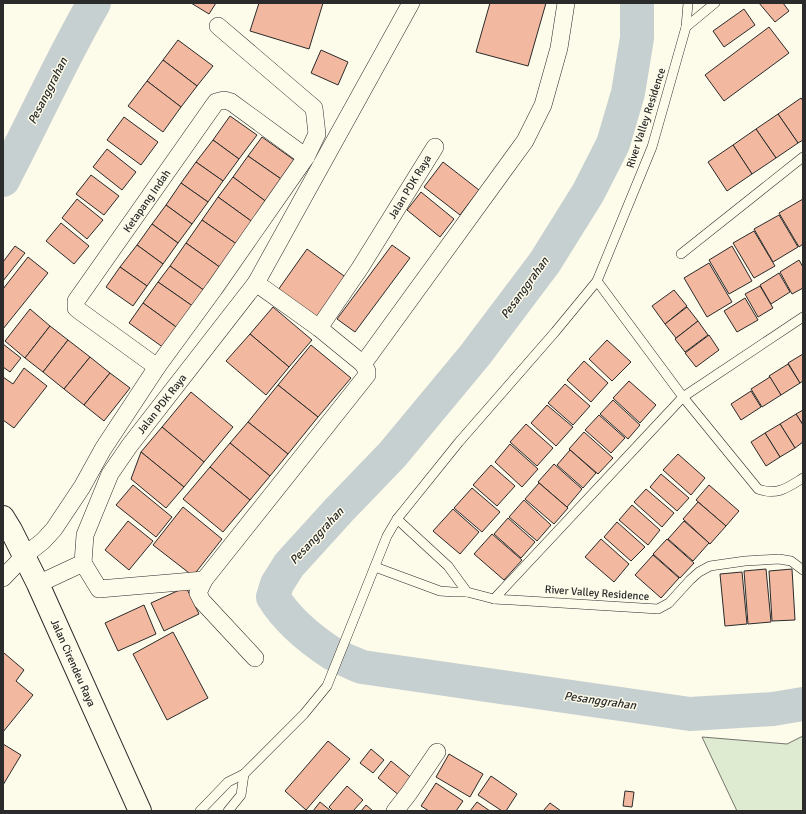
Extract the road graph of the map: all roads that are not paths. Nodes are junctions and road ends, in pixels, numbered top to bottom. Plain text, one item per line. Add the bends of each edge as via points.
1 (411, 3) edge
2 (566, 3) edge
3 (688, 3) edge
4 (715, 3) edge
5 (218, 26) dead end
6 (686, 27) junction
7 (434, 147) dead end
8 (306, 157) junction
9 (803, 157) edge
10 (681, 254) dead end
11 (597, 281) junction
12 (256, 283) junction
13 (803, 317) edge
14 (319, 328) junction
15 (363, 364) junction
16 (157, 367) junction
17 (683, 397) junction
18 (803, 478) edge
19 (3, 517) edge
20 (397, 519) junction
21 (24, 556) junction
22 (83, 563) junction
23 (375, 567) junction
24 (803, 570) edge
25 (3, 578) edge
26 (204, 580) junction
27 (38, 584) junction
28 (467, 592) junction
29 (494, 599) junction
30 (255, 658) dead end
31 (437, 752) dead end
32 (244, 774) junction
33 (140, 811) edge
34 (200, 811) edge
35 (228, 811) edge
36 (395, 811) edge

1 - 12 street, Jalan PDK Raya
2 - 15 street via 559,48 543,105 525,141
3 - 6 lane, River Valley Residence
4 - 6 lane
5 - 8 street via 314,108 317,134
6 - 11 lane, River Valley Residence via 652,147
7 - 14 street, Jalan PDK Raya via 360,268
8 - 16 street
8 - 16 street, Ketapang Indah via 231,102 216,102 76,301 76,308
9 - 10 lane
11 - 17 lane
11 - 20 lane, River Valley Residence via 459,442
12 - 14 street
12 - 22 street, Jalan PDK Raya via 110,474 84,535
13 - 17 lane
14 - 15 street
15 - 26 street via 367,375
16 - 21 street via 54,529
17 - 18 lane via 758,490 777,492
17 - 29 lane
19 - 21 main road, Jalan Cirendeu Raya
20 - 23 lane, River Valley Residence via 387,536
20 - 28 lane via 448,566
21 - 25 street
21 - 27 main road, Jalan Cirendeu Raya
22 - 26 street via 100,589
22 - 27 street
23 - 28 lane, River Valley Residence via 440,591
23 - 32 lane, River Valley Residence via 327,686 304,714
24 - 29 lane, River Valley Residence via 791,561 778,559 710,566 690,580 669,603 658,609
26 - 30 street via 198,593 202,601
27 - 33 main road, Jalan Cirendeu Raya
28 - 29 lane, River Valley Residence
31 - 36 street
32 - 34 lane, River Valley Residence via 228,782
32 - 35 lane via 241,795

